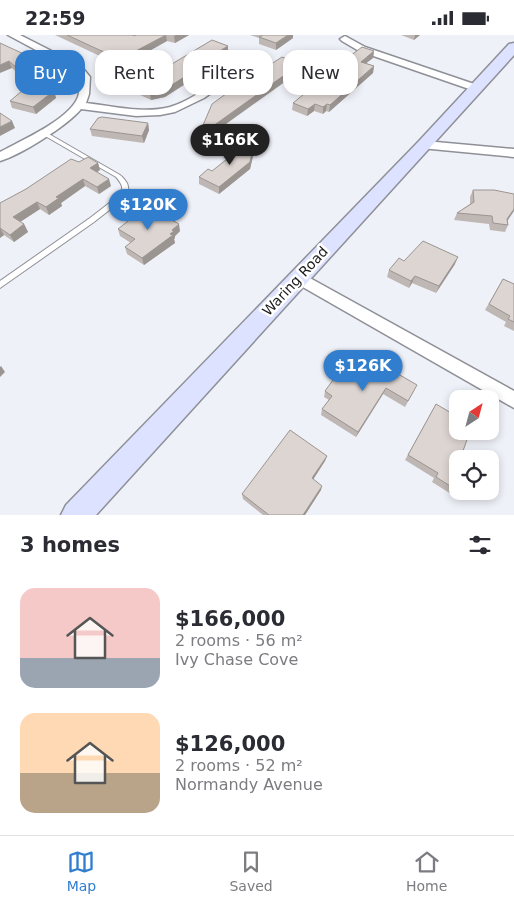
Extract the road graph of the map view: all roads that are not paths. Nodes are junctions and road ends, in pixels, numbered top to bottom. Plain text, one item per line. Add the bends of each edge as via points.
1 (13, 35) edge
2 (345, 39) dead end
3 (514, 47) edge
4 (476, 88) junction
5 (199, 95) edge
6 (78, 105) junction
7 (42, 133) junction
8 (425, 145) junction
9 (514, 153) edge
10 (0, 157) edge
11 (299, 278) junction
12 (0, 285) edge
13 (514, 400) edge
14 (76, 515) edge

1 - 6 street via 72,64 84,77 85,86
2 - 4 street via 362,49
3 - 4 main road, Waring Road
4 - 8 main road, Waring Road
5 - 6 street via 170,110 148,112
6 - 7 street
7 - 10 street
7 - 12 lane via 118,176 126,189 124,195 99,215
8 - 9 street
8 - 11 main road, Waring Road
11 - 13 street
11 - 14 main road, Waring Road

